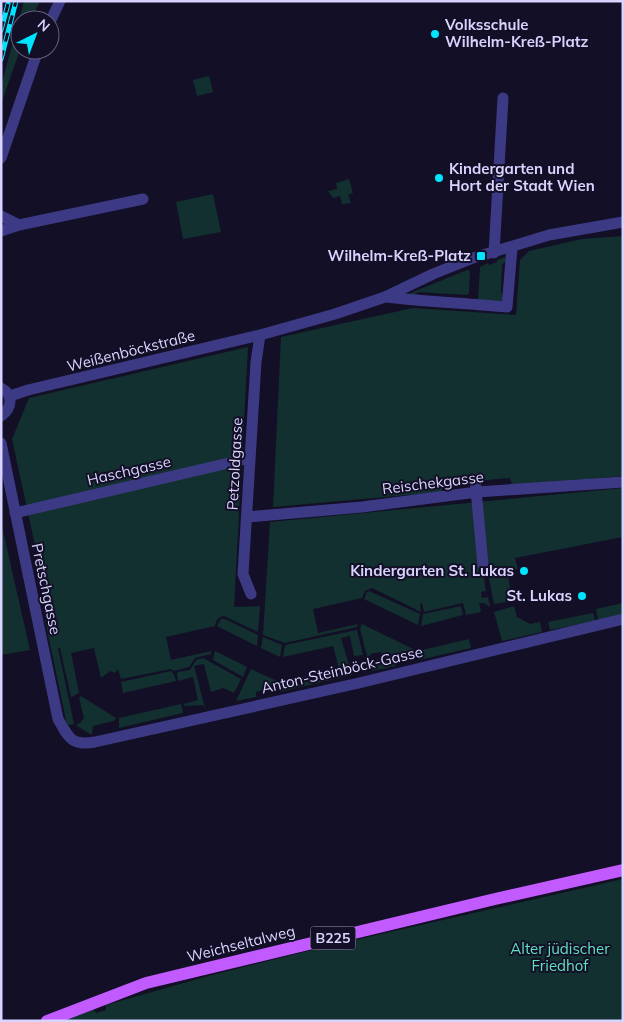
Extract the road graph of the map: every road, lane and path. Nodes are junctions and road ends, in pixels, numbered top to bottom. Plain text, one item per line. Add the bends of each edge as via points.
1 (35, 60) edge
2 (503, 98) dead end
3 (1, 158) edge
4 (143, 199) dead end
5 (1, 216) edge
6 (623, 222) edge
7 (19, 225) junction
8 (1, 231) edge
9 (512, 248) junction
10 (494, 252) junction
11 (385, 297) junction
12 (260, 335) junction
13 (6, 392) edge
14 (1, 416) edge
15 (1, 443) edge
16 (250, 458) junction
17 (475, 480) dead end
18 (623, 482) edge
19 (477, 492) junction
20 (15, 513) junction
21 (247, 517) junction
22 (483, 565) dead end
23 (251, 594) dead end
24 (623, 619) edge
25 (69, 738) joint
26 (623, 870) edge
27 (47, 1021) edge

1 - 3 street
2 - 10 street
4 - 7 street
5 - 7 street
6 - 9 street via 549,236
7 - 8 street
9 - 10 street
9 - 11 street via 507,307
10 - 11 street via 456,264
11 - 12 street
12 - 13 street, Weißenböckstraße
12 - 16 street, Petzoldgasse
13 - 14 street via 10,404
15 - 20 street, Pretschgasse
16 - 20 street, Haschgasse
16 - 21 street, Petzoldgasse
17 - 19 street
18 - 19 street, Reischekgasse
19 - 21 street, Reischekgasse
19 - 22 street
20 - 25 street, Pretschgasse via 58,719
21 - 23 street, Petzoldgasse via 244,574
24 - 25 street, Anton-Steinböck-Gasse via 95,742 77,743
26 - 27 main road, Weichseltalweg / B225 via 146,983

